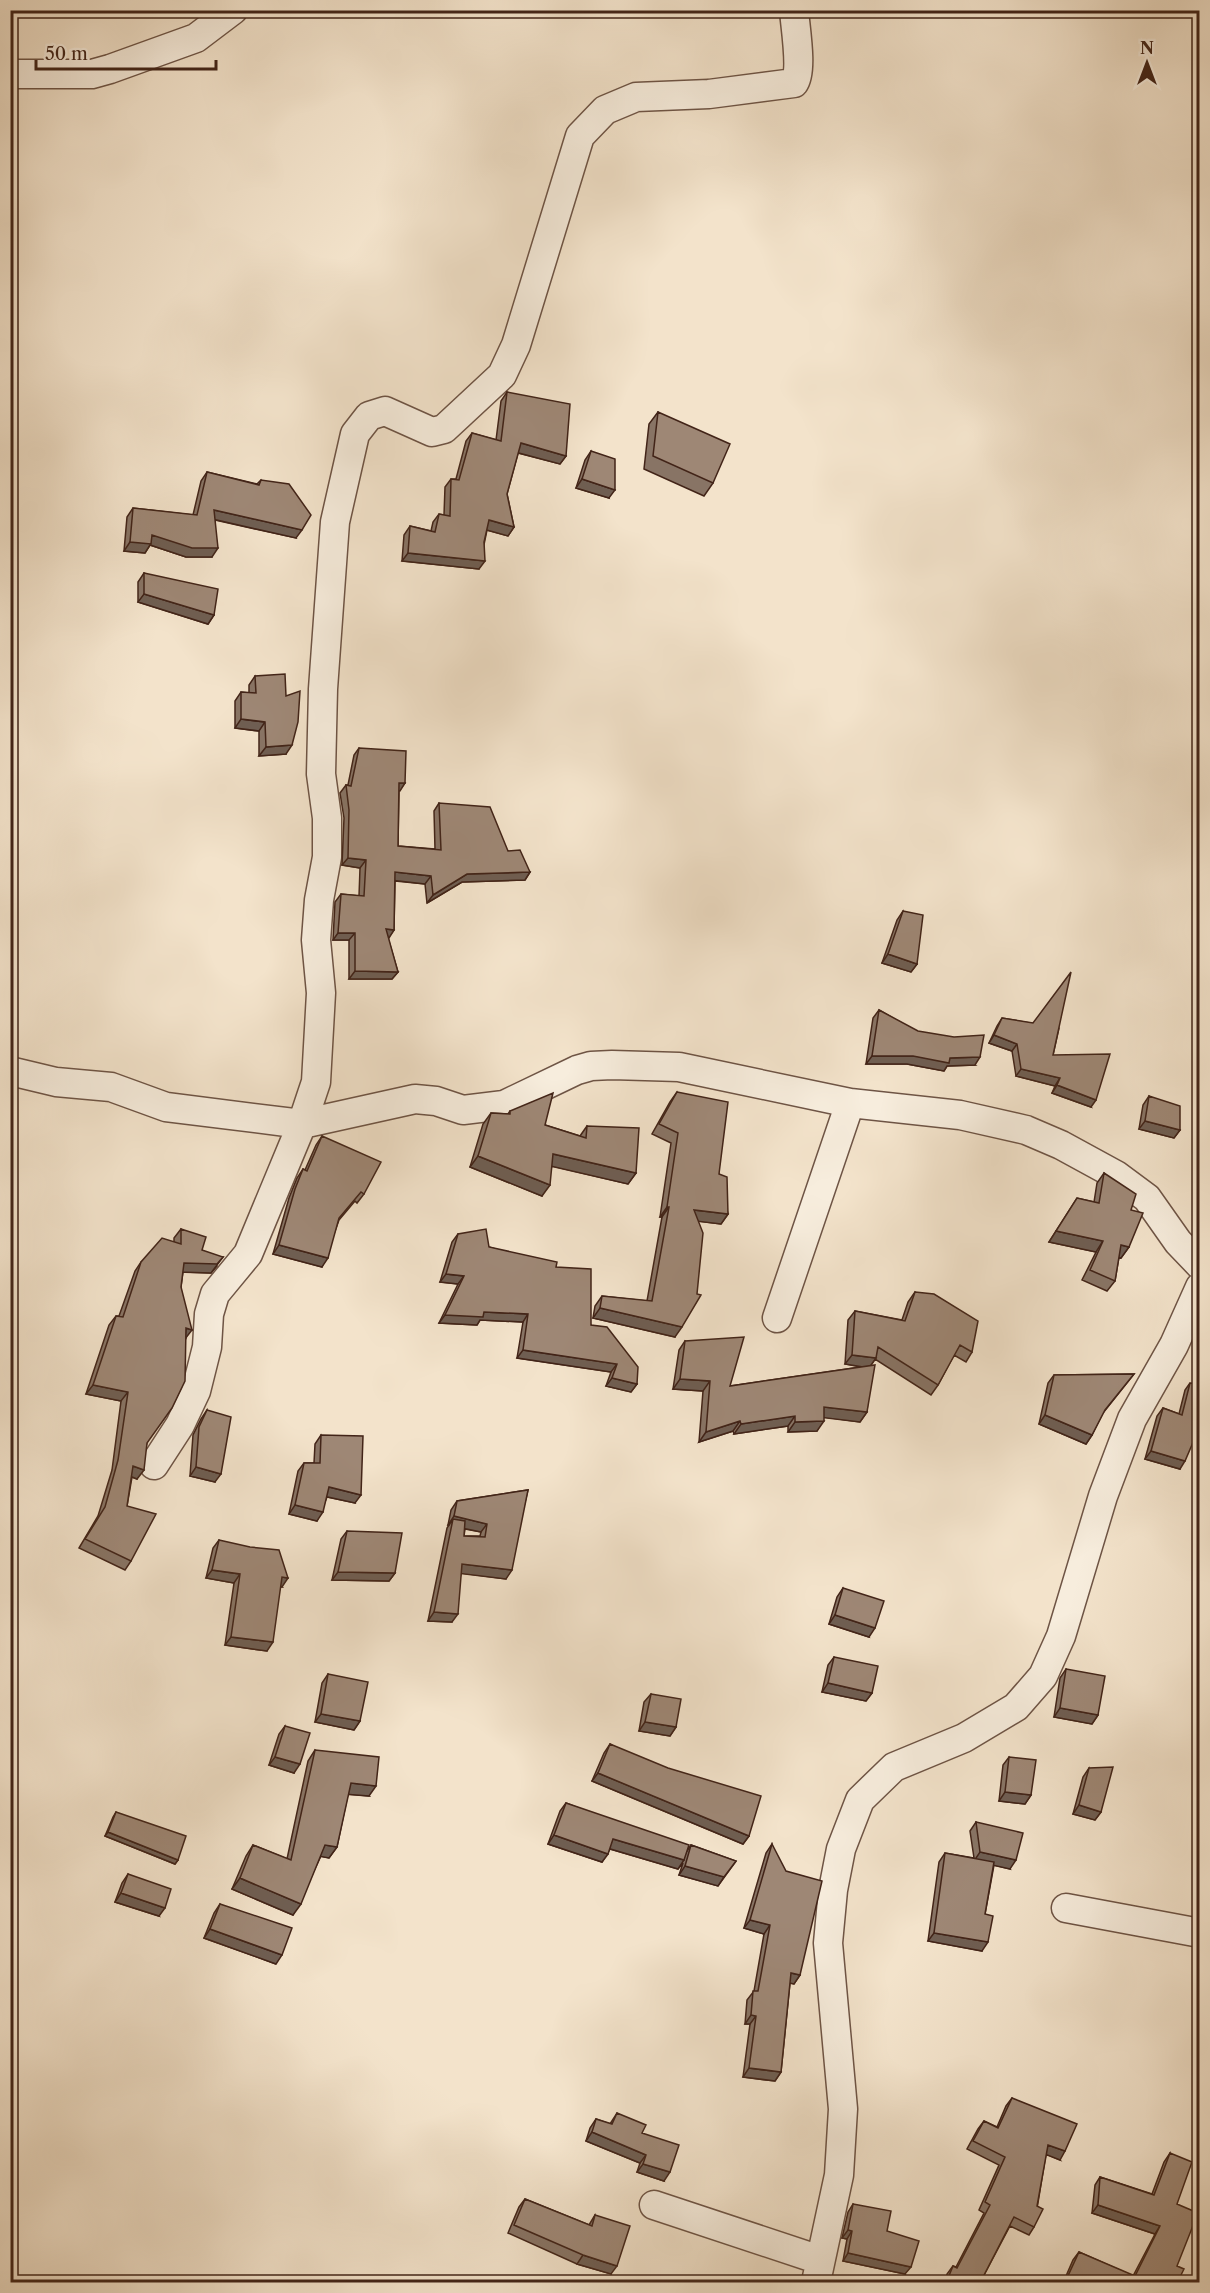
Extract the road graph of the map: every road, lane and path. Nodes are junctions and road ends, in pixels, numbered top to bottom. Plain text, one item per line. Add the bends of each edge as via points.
1 (233, 10) edge
2 (794, 10) edge
3 (10, 74) edge
4 (10, 1071) edge
5 (850, 1103) junction
6 (302, 1124) junction
7 (1200, 1265) edge
8 (1200, 1287) edge
9 (777, 1318) dead end
10 (153, 1465) dead end
11 (1066, 1908) dead end
12 (1200, 1933) edge
13 (654, 2205) dead end
14 (818, 2272) edge

1 - 3 street via 196,38 110,69 92,74
2 - 6 street via 794,83 709,94 636,96 605,110 580,136 516,345 502,375 483,394 444,429 432,432 385,411 369,416 355,434 333,544 321,774 327,857 316,940 320,1038 316,1082
4 - 6 street via 111,1088 166,1107
5 - 6 street via 679,1067 591,1066 489,1109 463,1110 415,1099
5 - 7 street via 960,1115 1026,1130 1061,1145 1116,1175 1147,1198
5 - 9 street
6 - 10 street via 248,1254 215,1294 196,1391 180,1425
8 - 14 street via 1174,1345 1132,1419 1102,1496 1061,1636 1043,1676 1016,1707 964,1738 894,1767 860,1800 841,1849 828,1943 843,2109 839,2175
11 - 12 street
13 - 14 street

